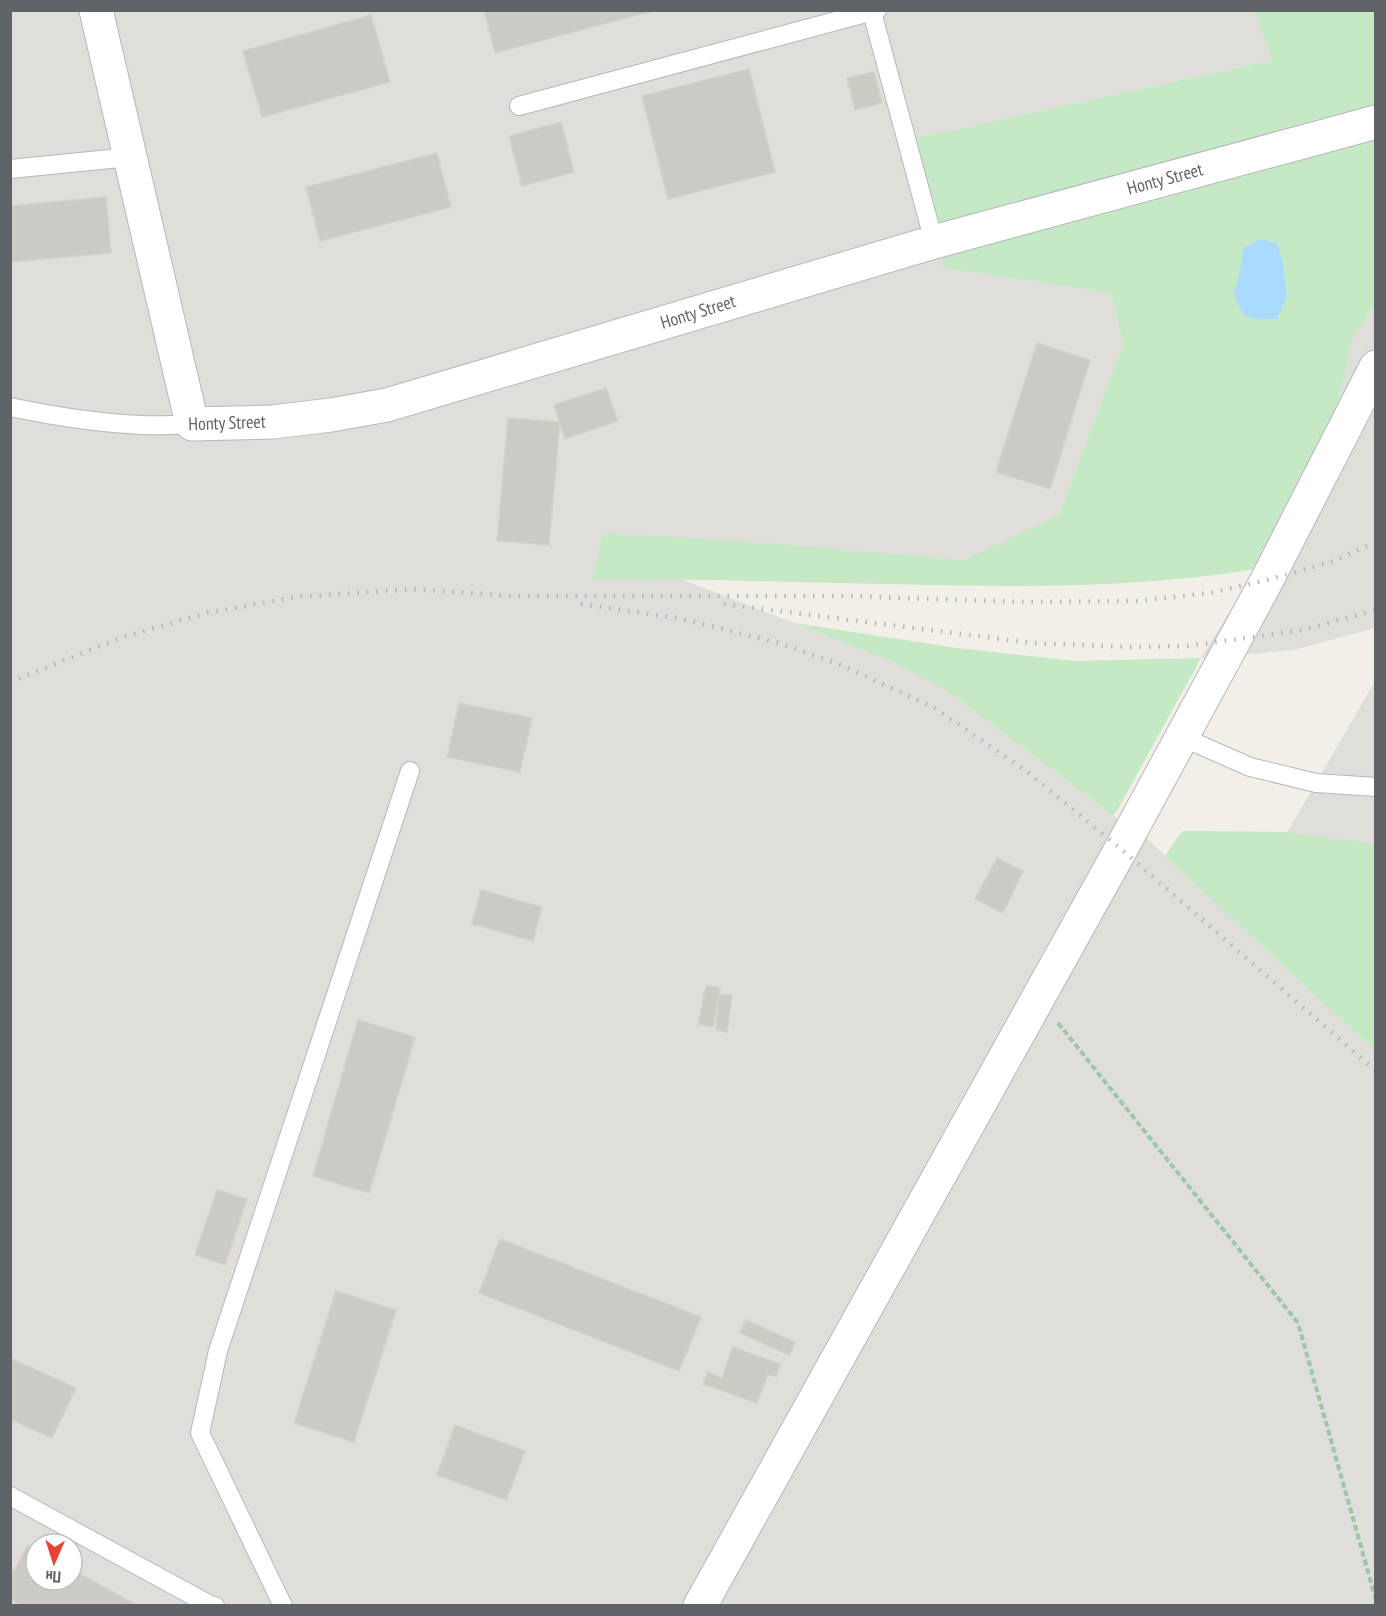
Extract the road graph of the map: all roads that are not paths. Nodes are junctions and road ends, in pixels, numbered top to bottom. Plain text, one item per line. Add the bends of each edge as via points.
1 (96, 10) edge
2 (875, 11) edge
3 (519, 106) dead end
4 (1376, 122) edge
5 (130, 157) junction
6 (10, 169) edge
7 (933, 242) junction
8 (1376, 366) edge
9 (10, 407) edge
10 (192, 424) junction
11 (1182, 736) junction
12 (410, 771) dead end
13 (1376, 787) edge
14 (10, 1496) edge
15 (215, 1605) edge
16 (283, 1605) edge
17 (700, 1605) edge

1 - 5 street
2 - 3 lane
2 - 7 lane
4 - 7 street, Honty Street
5 - 6 lane
5 - 10 street
7 - 10 street, Honty Street via 387,405 273,422
8 - 11 street
9 - 10 lane, Honty Street via 86,420
11 - 13 lane via 1250,767 1316,783
11 - 17 street
12 - 16 lane via 218,1351 200,1433
14 - 15 lane

